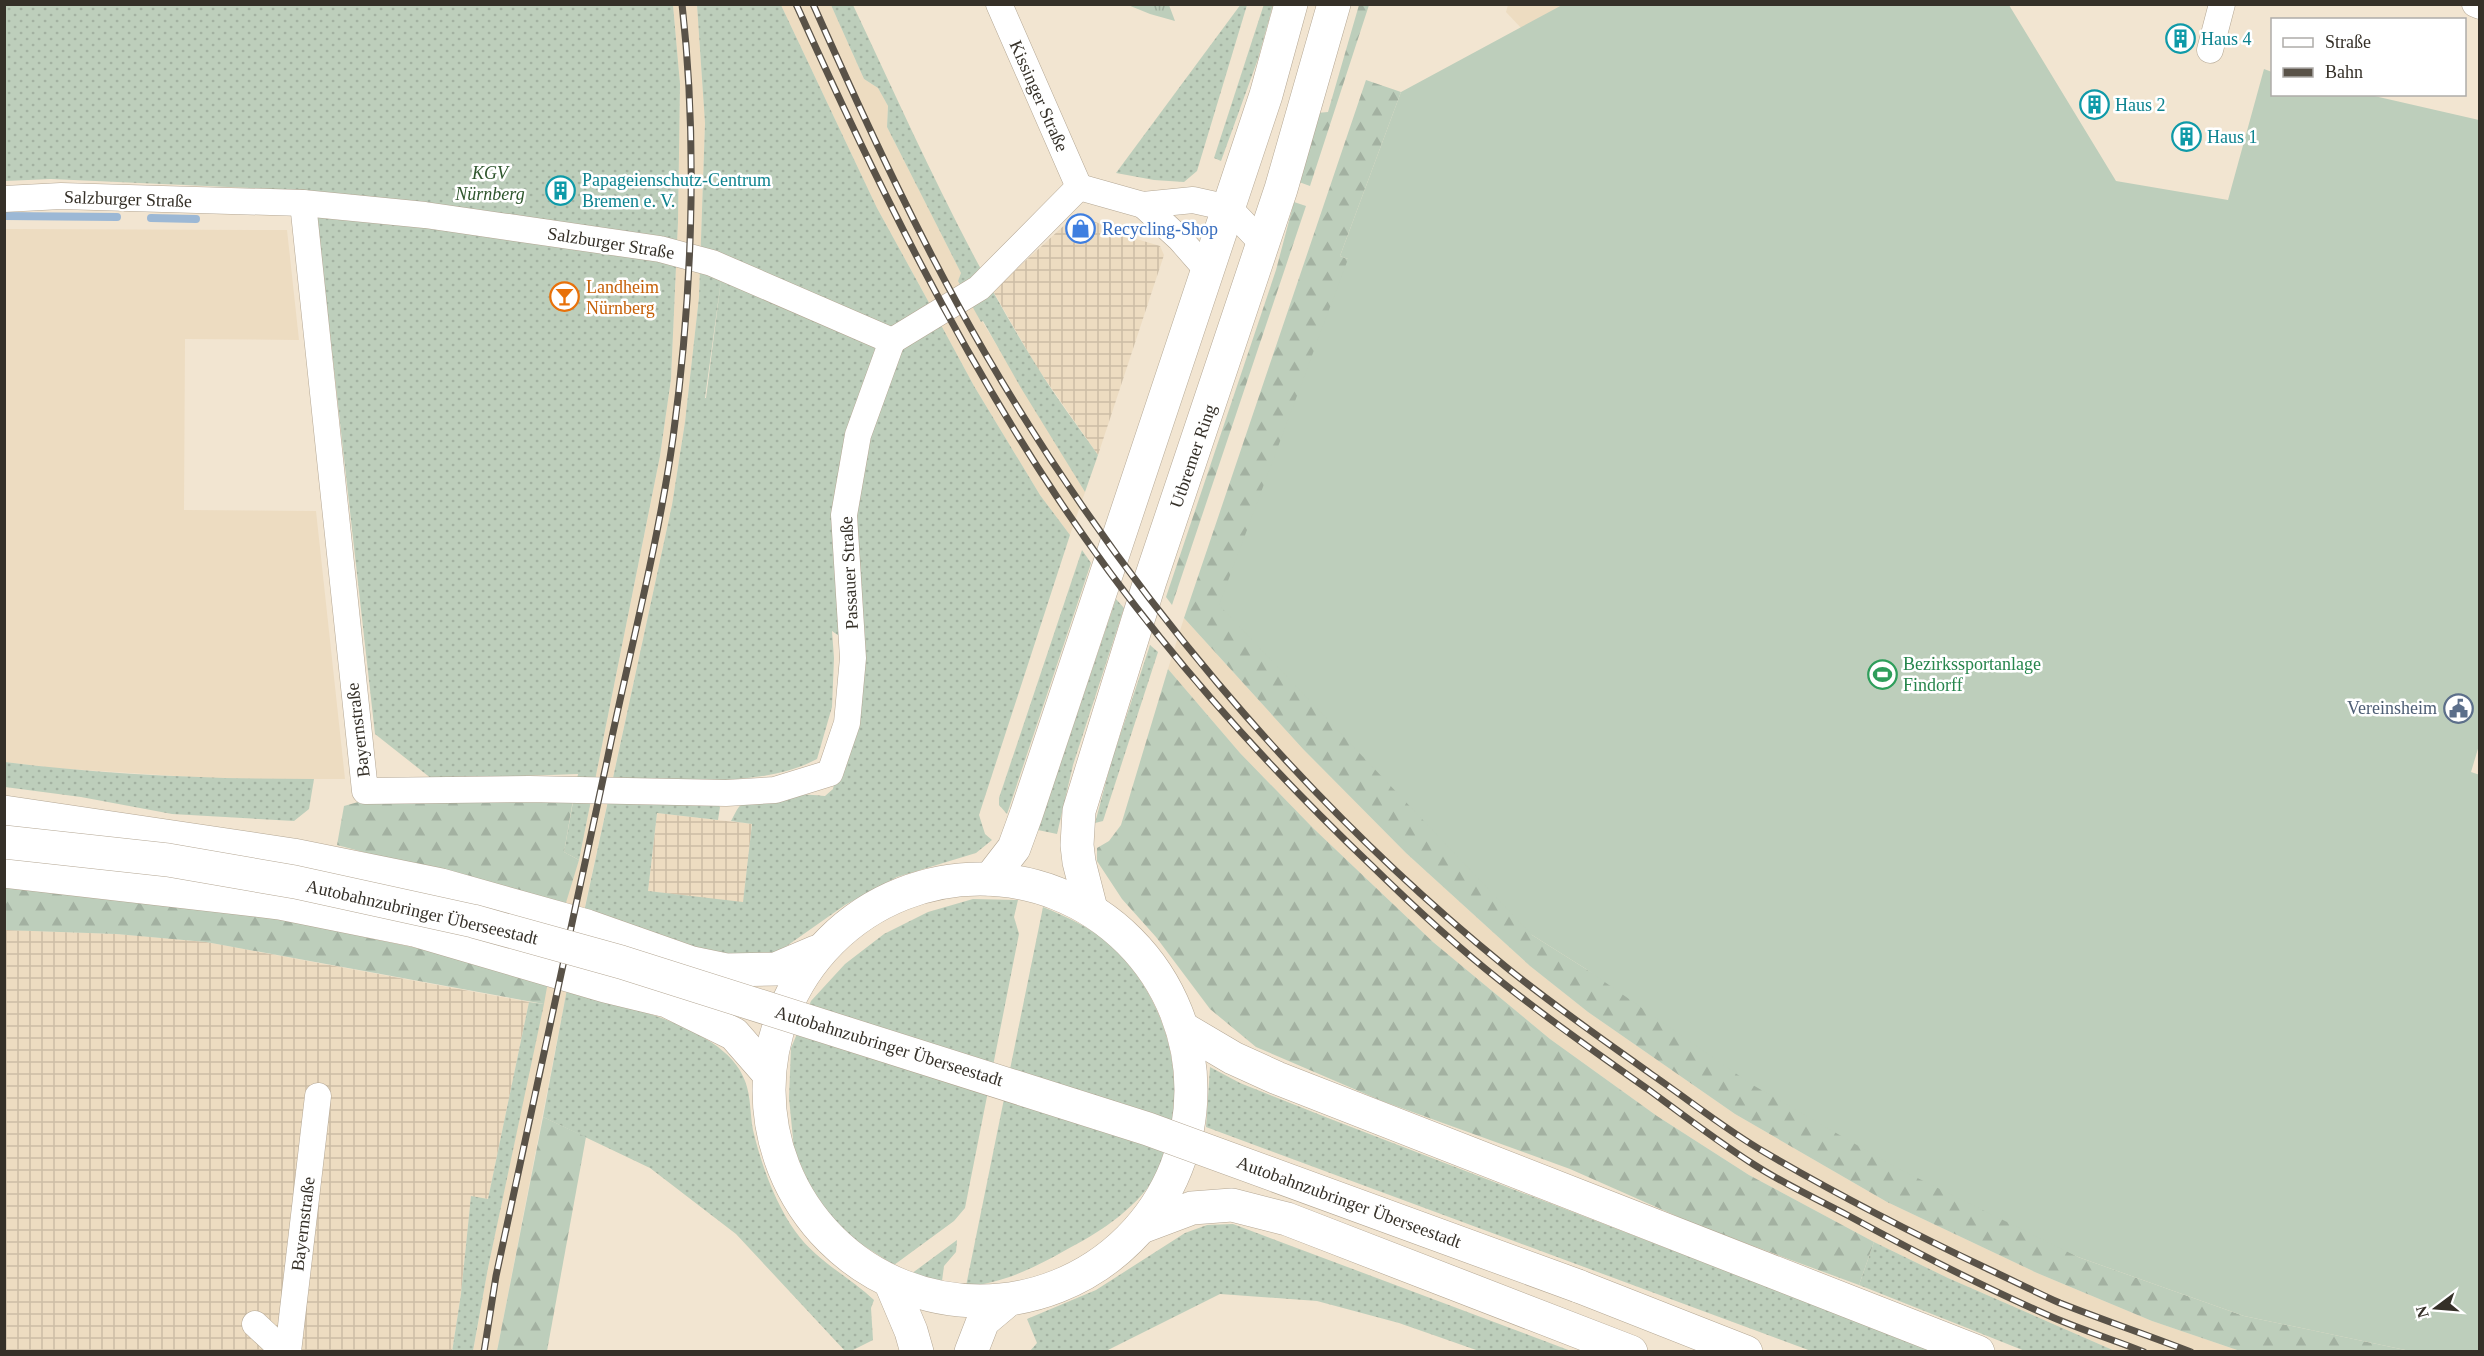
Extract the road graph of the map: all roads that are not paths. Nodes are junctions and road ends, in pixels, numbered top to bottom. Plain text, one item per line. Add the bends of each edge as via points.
1 (999, 4) edge
2 (1291, 4) edge
3 (1334, 4) edge
4 (2222, 4) edge
5 (2475, 4) edge
6 (2480, 6) edge
7 (2210, 50) dead end
8 (1079, 187) junction
9 (4, 199) edge
10 (303, 203) junction
11 (1143, 205) junction
12 (1229, 208) junction
13 (1263, 244) junction
14 (1208, 271) junction
15 (892, 341) junction
16 (830, 773) joint
17 (4, 812) edge
18 (4, 842) edge
19 (4, 872) edge
20 (990, 879) junction
21 (1091, 909) junction
22 (816, 952) junction
23 (1184, 1029) junction
24 (769, 1074) junction
25 (318, 1096) dead end
26 (1144, 1226) junction
27 (892, 1286) junction
28 (1008, 1300) junction
29 (255, 1323) dead end
30 (286, 1352) edge
31 (917, 1352) edge
32 (971, 1352) edge
33 (1630, 1352) edge
34 (1746, 1352) edge
35 (1978, 1352) edge

1 - 8 street, Kissinger Straße
2 - 12 main road
3 - 13 main road, Utbremer Ring
4 - 7 street
5 - 6 street
8 - 11 street
8 - 15 street via 980,288
9 - 10 street, Salzburger Straße via 61,196
10 - 15 street, Salzburger Straße via 425,215 660,249 712,263
10 - 16 street, Bayernstraße via 365,791 726,793 775,790
11 - 12 street via 1193,200
11 - 14 street
12 - 13 street
12 - 14 main road
13 - 21 main road, Utbremer Ring via 1150,581 1079,811 1078,862
14 - 20 main road via 1023,824 1014,848
15 - 16 street, Passauer Straße via 858,435 844,515 853,658 847,723
17 - 22 main road via 293,855 441,885 587,926 692,963 726,970 776,969
18 - 34 main road, Autobahnzubringer Überseestadt, bridge via 168,860 294,882 472,921 621,962 1148,1129 1578,1286
19 - 24 main road via 280,903 414,930 667,1001 734,1034
20 - 21 main road via 1041,887
20 - 22 main road via 941,882 893,898 850,923
21 - 23 main road via 1131,941 1144,957 1163,982
22 - 24 main road via 783,1013
23 - 26 main road via 1191,1069 1192,1114 1183,1156 1170,1188
23 - 35 main road via 1277,1078
24 - 27 main road via 770,1123 783,1170 806,1213 840,1251
25 - 30 street, Bayernstraße
26 - 28 main road via 1087,1268
26 - 33 main road via 1192,1208 1232,1205 1276,1216
27 - 28 main road via 954,1303
27 - 31 main road
28 - 32 main road via 983,1321
29 - 30 street, Bayernstraße

